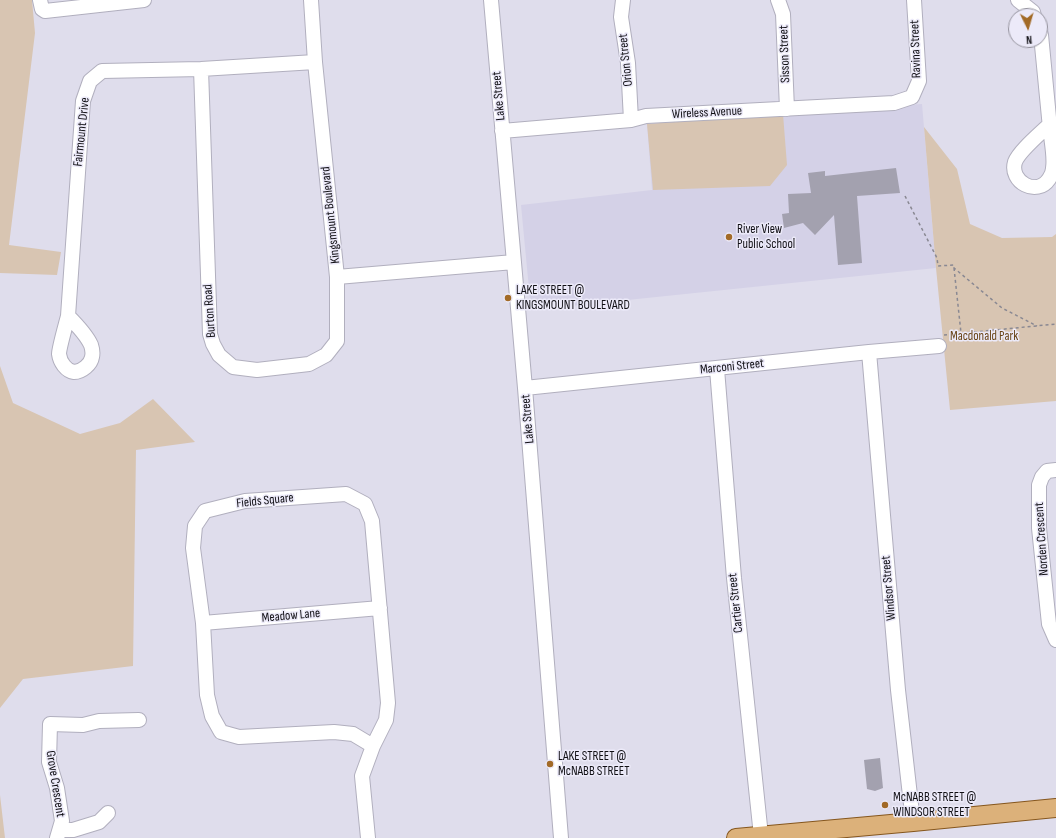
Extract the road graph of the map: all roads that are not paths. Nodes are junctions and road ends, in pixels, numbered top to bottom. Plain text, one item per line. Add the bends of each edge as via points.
1 (40, 0) edge
2 (144, 0) edge
3 (311, 0) edge
4 (491, 0) edge
5 (622, 0) edge
6 (778, 0) edge
7 (914, 0) edge
8 (1018, 0) edge
9 (119, 1) edge
10 (1028, 8) edge
11 (1042, 48) edge
12 (315, 62) junction
13 (201, 70) junction
14 (912, 96) joint
15 (787, 109) junction
16 (631, 120) junction
17 (1050, 124) dead end
18 (502, 131) junction
19 (514, 262) junction
20 (338, 277) junction
21 (68, 316) dead end
22 (939, 346) road end
23 (869, 352) junction
24 (717, 369) junction
25 (525, 388) junction
26 (1056, 470) edge
27 (380, 608) junction
28 (203, 623) junction
29 (1056, 640) edge
30 (139, 720) dead end
31 (373, 746) junction
32 (1056, 808) edge
33 (108, 813) dead end
34 (913, 822) junction
35 (58, 834) edge
36 (761, 836) junction
37 (368, 838) edge
38 (561, 838) edge
39 (736, 838) edge

1 - 9 street via 40,7 45,10
2 - 9 street
3 - 12 street, Kingsmount Boulevard
4 - 18 street, Lake Street
5 - 16 street, Orion Street via 621,17 628,64
6 - 15 street, Sisson Street via 784,14
7 - 14 street, Ravina Street via 919,81
8 - 10 street
11 - 17 street
12 - 13 street, Fairmount Drive
12 - 20 street, Kingsmount Boulevard
13 - 20 street, Burton Road via 210,334 219,355 233,367 257,370 309,364 326,355 337,340
13 - 21 street, Fairmount Drive via 102,71 90,81 83,101
14 - 15 street, Wireless Avenue via 894,103
15 - 16 street, Wireless Avenue via 646,116
16 - 18 street, Wireless Avenue
18 - 19 street, Lake Street
19 - 20 street, Kingsmount Boulevard
19 - 25 street, Lake Street
22 - 23 street, Marconi Street
23 - 24 street, Marconi Street
23 - 34 street, Windsor Street via 898,690
24 - 25 street, Marconi Street
24 - 36 street, Cartier Street via 734,578
25 - 38 street, Lake Street
26 - 29 street, Norden Crescent via 1048,471 1039,485 1039,528 1049,624
27 - 28 street, Meadow Lane
27 - 28 street, Fields Square via 372,520 365,504 346,494 245,501 205,511 195,526 194,548
27 - 31 street, Fields Square via 388,703 386,720
28 - 31 street, Fields Square via 207,694 212,716 221,732 239,737 340,732 353,734
30 - 35 street, Grove Crescent via 50,724 49,762 58,788 62,821
31 - 37 street, Fields Square via 362,776
32 - 34 main road
33 - 35 street via 99,822
34 - 36 main road
36 - 39 main road

